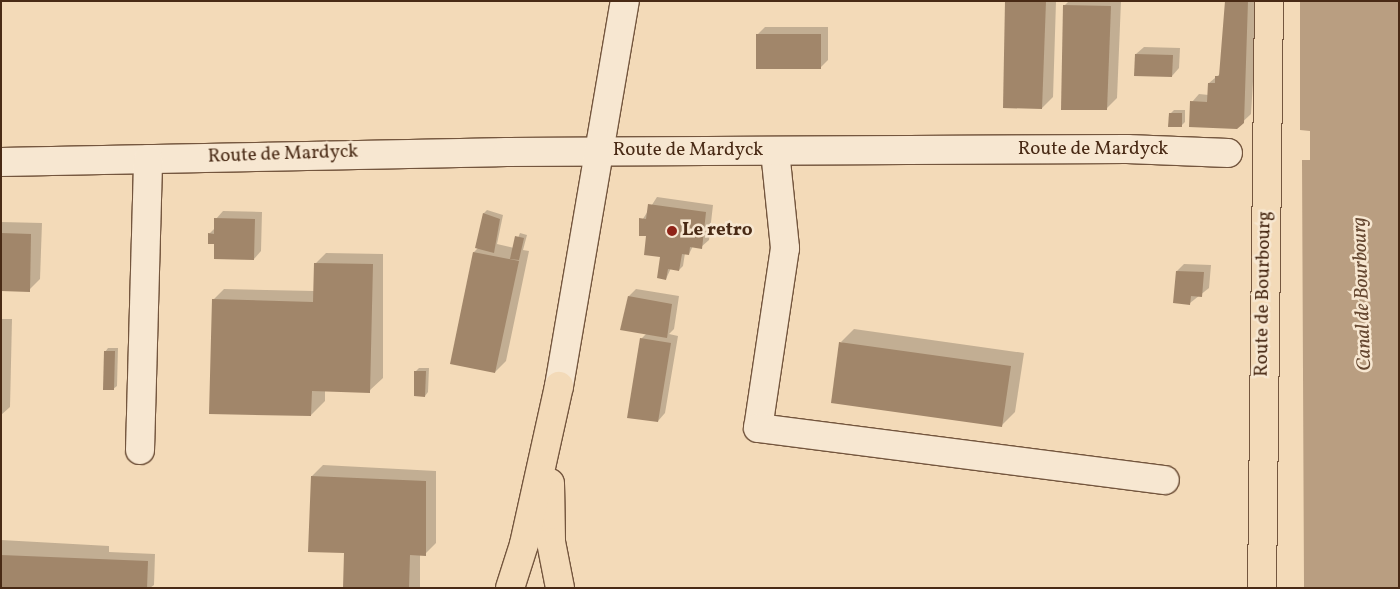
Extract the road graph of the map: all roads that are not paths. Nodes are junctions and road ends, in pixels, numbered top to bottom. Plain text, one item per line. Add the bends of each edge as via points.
1 (625, 1) edge
2 (1269, 1) edge
3 (775, 151) junction
4 (600, 152) junction
5 (1228, 152) dead end
6 (148, 159) junction
7 (1, 162) edge
8 (559, 386) junction
9 (140, 450) dead end
10 (1165, 480) dead end
11 (510, 588) edge
12 (560, 588) edge
13 (1262, 588) edge

1 - 4 street
2 - 13 main road, Route de Bourbourg
3 - 4 street, Route de Mardyck
3 - 5 street, Route de Mardyck via 1126,149
3 - 10 street via 785,248 758,428
4 - 6 street, Route de Mardyck via 362,153
4 - 8 street
6 - 7 street, Route de Mardyck
6 - 9 street
8 - 11 main road via 524,544
8 - 12 main road via 549,522

